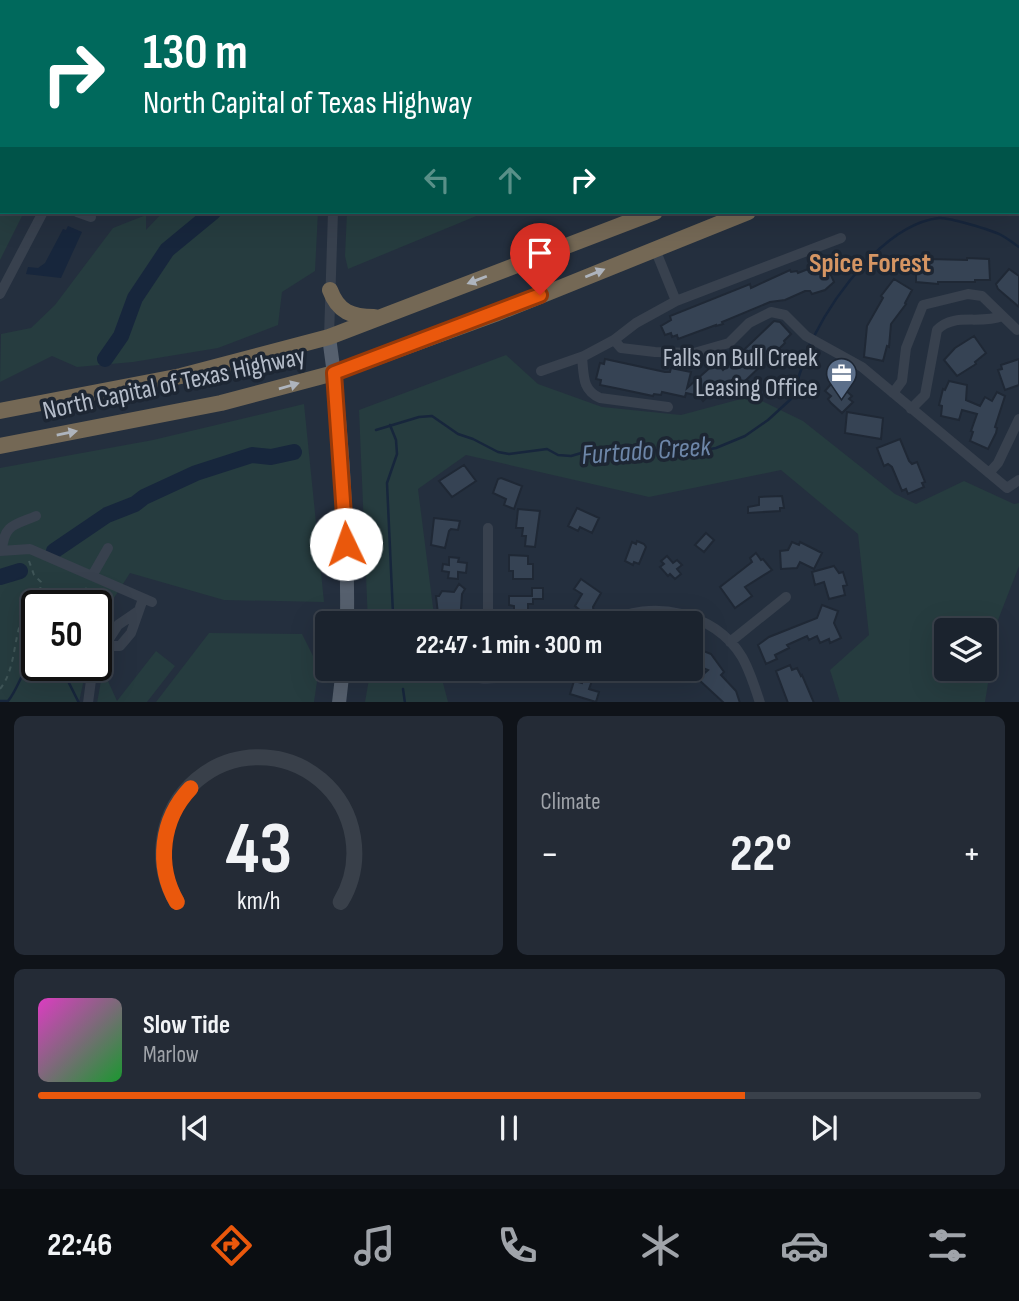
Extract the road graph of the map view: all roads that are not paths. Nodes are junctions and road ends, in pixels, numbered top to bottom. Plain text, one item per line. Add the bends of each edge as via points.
1 (42, 214) edge
2 (83, 214) edge
3 (333, 214) edge
4 (650, 214) edge
5 (743, 214) edge
6 (91, 217) dead end
7 (841, 238) dead end
8 (655, 249) junction
9 (330, 290) junction
10 (0, 294) edge
11 (676, 301) junction
12 (1002, 316) junction
13 (380, 318) junction
14 (1018, 331) edge
15 (330, 337) junction
16 (614, 340) junction
17 (582, 357) junction
18 (541, 371) dead end
19 (334, 373) junction
20 (893, 393) junction
21 (668, 407) dead end
22 (911, 409) junction
23 (0, 411) edge
24 (1019, 419) edge
25 (0, 446) edge
26 (989, 473) junction
27 (1019, 480) edge
28 (36, 516) dead end
29 (488, 528) dead end
30 (108, 548) dead end
31 (1, 550) edge
32 (92, 576) junction
33 (786, 597) dead end
34 (347, 611) edge
35 (488, 611) edge
36 (703, 623) edge
37 (112, 635) edge
38 (730, 642) junction
39 (91, 681) edge
40 (341, 681) edge
41 (88, 702) edge
42 (339, 702) edge
43 (760, 702) edge

1 - 10 street
2 - 6 street
3 - 9 street
4 -> 13 highway, North Capital of Texas Highway
5 - 8 highway, North Capital of Texas Highway
7 - 11 street
8 - 11 street
19 -> 8 highway, North Capital of Texas Highway
9 - 13 highway via 335,303 350,314
9 - 15 street
11 - 16 street
12 - 14 street
12 - 20 street via 982,296 968,294 923,305 906,348 902,381
12 - 22 street via 989,321 955,320 937,330 925,395
13 - 15 highway, North Capital of Texas Highway
15 - 19 main road
15 - 23 highway, North Capital of Texas Highway via 181,376
16 - 17 street
16 - 20 street via 621,348 694,352 729,343 749,323 771,312 785,315
17 - 18 street
17 - 21 street via 585,384 592,394
25 -> 19 highway, North Capital of Texas Highway via 221,404
19 - 34 main road
20 - 22 street
22 - 26 street
24 - 26 street
26 - 27 street via 1007,488
28 - 31 street via 9,527
29 - 35 street
30 - 32 street
31 - 32 street via 30,549
32 - 37 street via 147,601
33 - 38 street
36 - 38 street
38 - 43 street
39 - 41 street
40 - 42 main road

